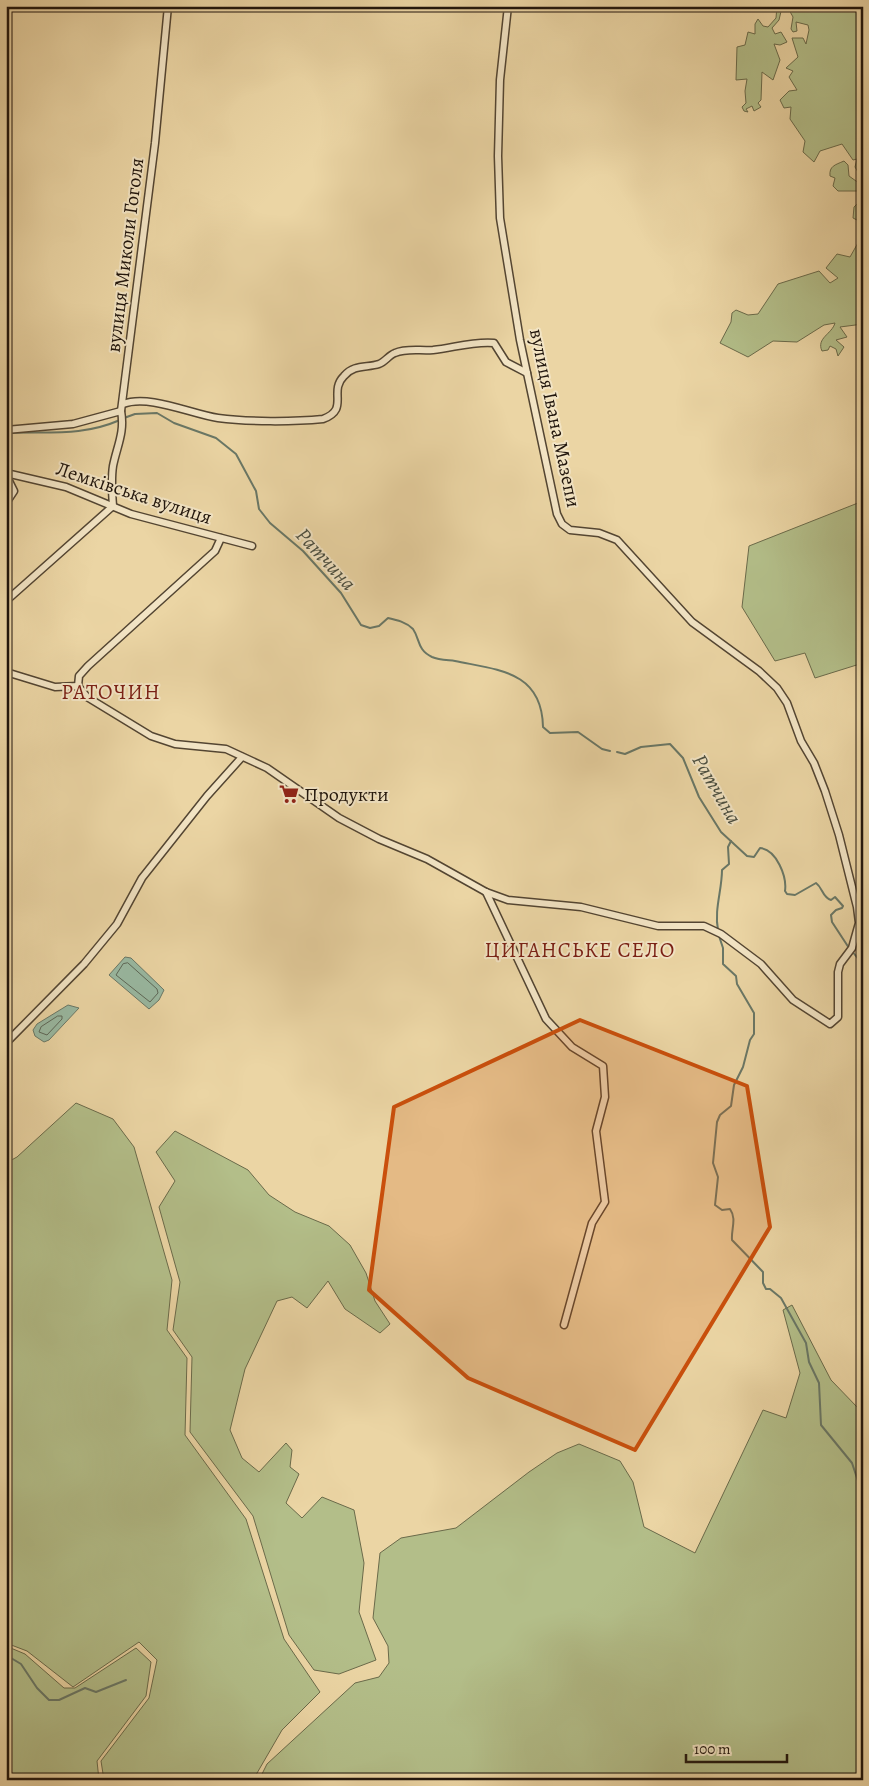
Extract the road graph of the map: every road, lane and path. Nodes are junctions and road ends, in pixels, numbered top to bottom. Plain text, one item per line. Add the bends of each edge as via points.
1 (168, 6) edge
2 (508, 6) edge
3 (527, 373) junction
4 (122, 411) junction
5 (6, 430) edge
6 (6, 474) edge
7 (6, 503) edge
8 (114, 506) junction
9 (222, 538) junction
10 (252, 546) dead end
11 (6, 601) edge
12 (6, 672) edge
13 (78, 686) junction
14 (242, 757) junction
15 (486, 892) junction
16 (6, 1043) edge
17 (564, 1326) dead end

1 - 4 street, вулиця Миколи Гоголя via 155,143
2 - 3 street, вулиця Івана Мазепи via 500,80 498,197
3 - 4 street via 506,362 494,343 482,342 432,350 405,350 393,353 380,364 359,366 342,377 337,410 323,419 220,418 158,403
3 - 15 street, вулиця Івана Мазепи via 553,499 562,524 570,530 599,532 618,540 692,622 759,671 787,703 800,741 814,763 825,791 839,834 859,923 852,948 840,964 838,1018 830,1024 793,1000 761,964 704,926 643,924 581,907 508,900
4 - 5 street via 73,424
4 - 8 street, вулиця Миколи Гоголя via 123,427 112,480
6 - 7 street via 14,491
6 - 8 street, Лемківська вулиця via 66,487
8 - 9 street, Лемківська вулиця via 131,514
8 - 11 street
9 - 10 street, Лемківська вулиця
9 - 13 street via 215,551 88,666 79,676
12 - 13 street via 55,687
13 - 14 street via 87,697 156,738 175,744 226,749
14 - 15 street via 267,768 339,818 427,859
14 - 16 street via 142,878 117,924 84,964
15 - 17 street via 546,1019 572,1047 603,1066 605,1097 596,1131 605,1202 592,1223

